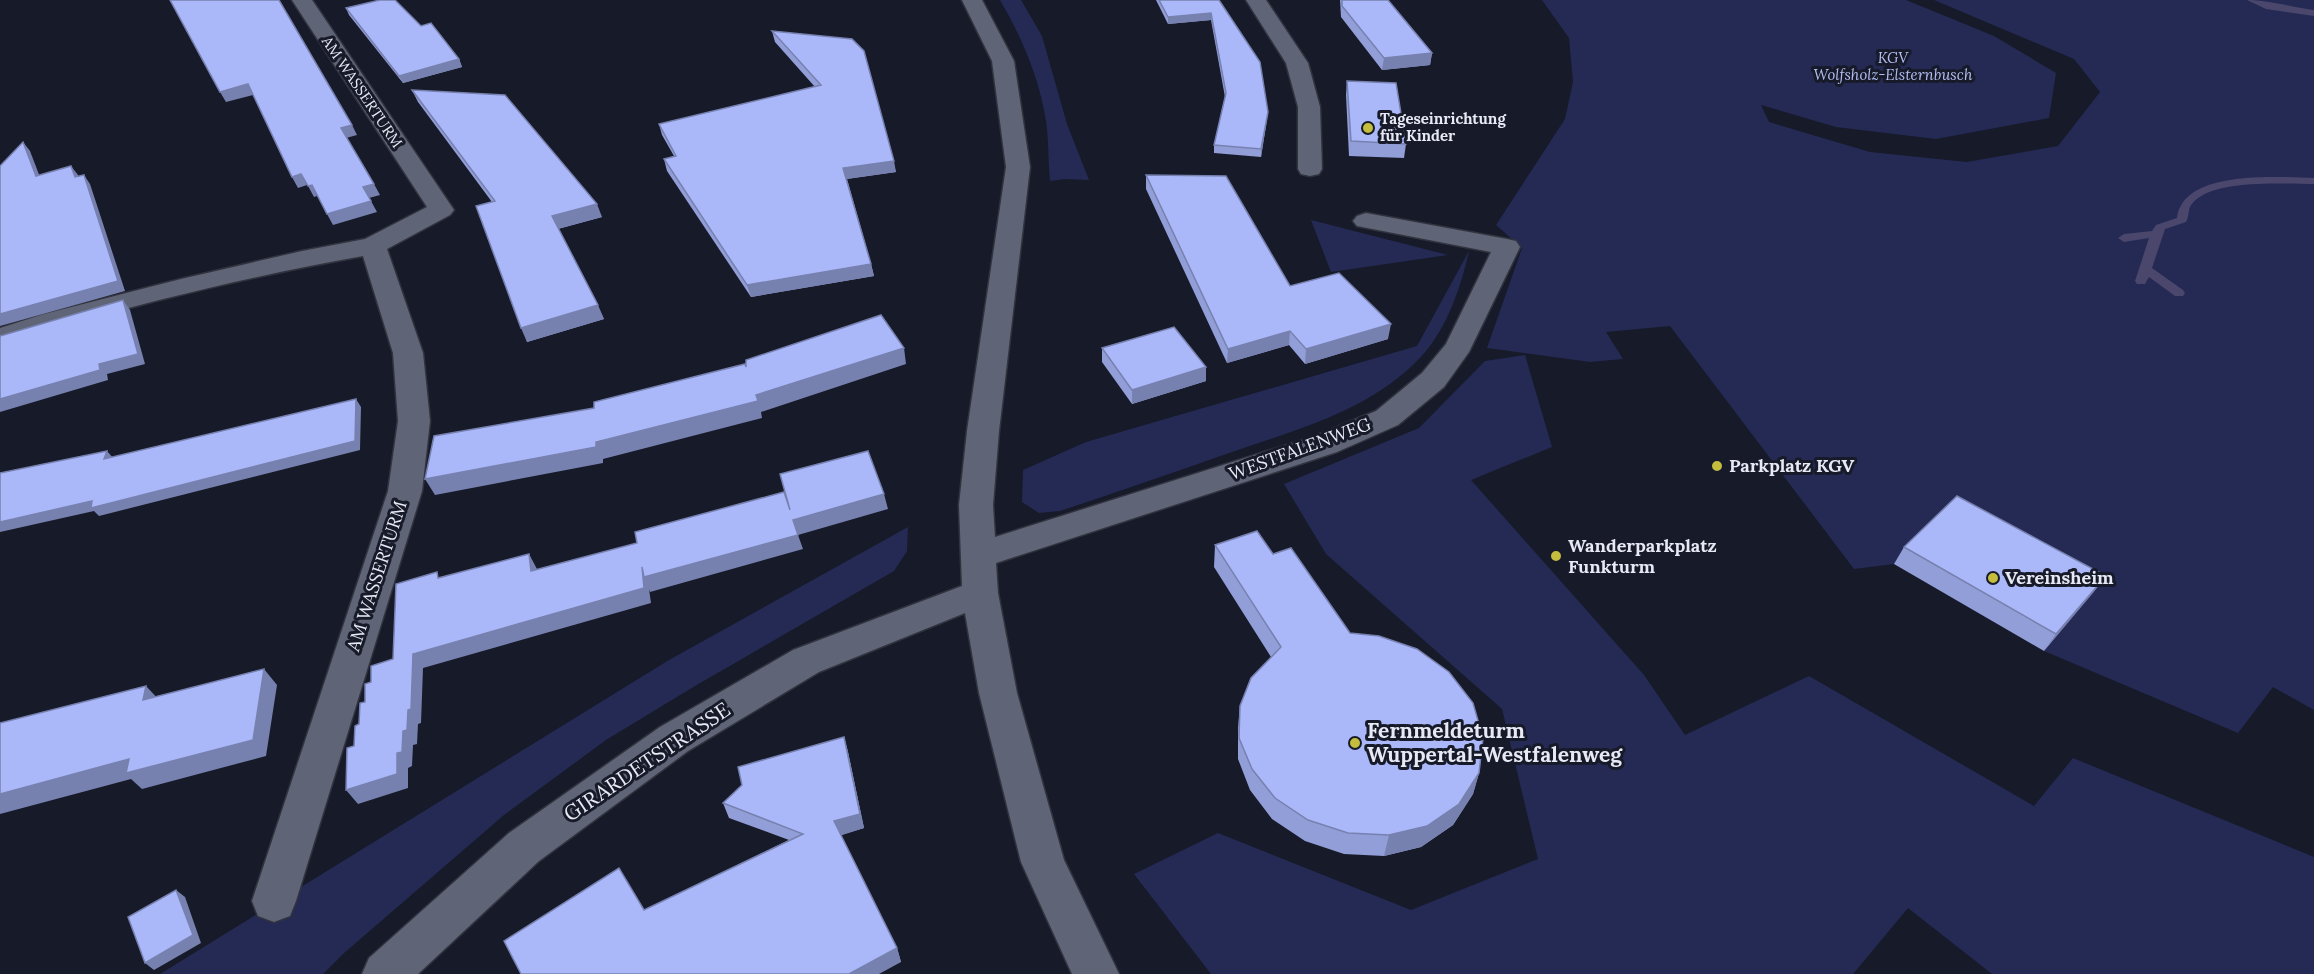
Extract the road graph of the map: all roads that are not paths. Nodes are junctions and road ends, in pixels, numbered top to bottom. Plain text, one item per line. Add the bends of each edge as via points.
1 (302, 0) edge
2 (972, 0) edge
3 (1256, 0) edge
4 (1310, 169) dead end
5 (1366, 221) dead end
6 (373, 246) junction
7 (0, 338) edge
8 (978, 574) junction
9 (274, 901) dead end
10 (384, 974) edge
11 (1096, 974) edge

1 - 6 street, AM WASSERTURM via 441,210
2 - 8 street via 1002,61 1018,167 983,431 976,505
3 - 4 street via 1297,63 1309,107
5 - 8 street, WESTFALENWEG via 1507,247 1459,346 1433,380 1387,418
6 - 7 street, AM WASSERTURM via 181,287
6 - 9 street, AM WASSERTURM via 408,353 414,421 405,491
8 - 10 street, GIRARDETSTRASSE via 806,661 674,739 524,847
8 - 11 street via 998,693 1043,862

